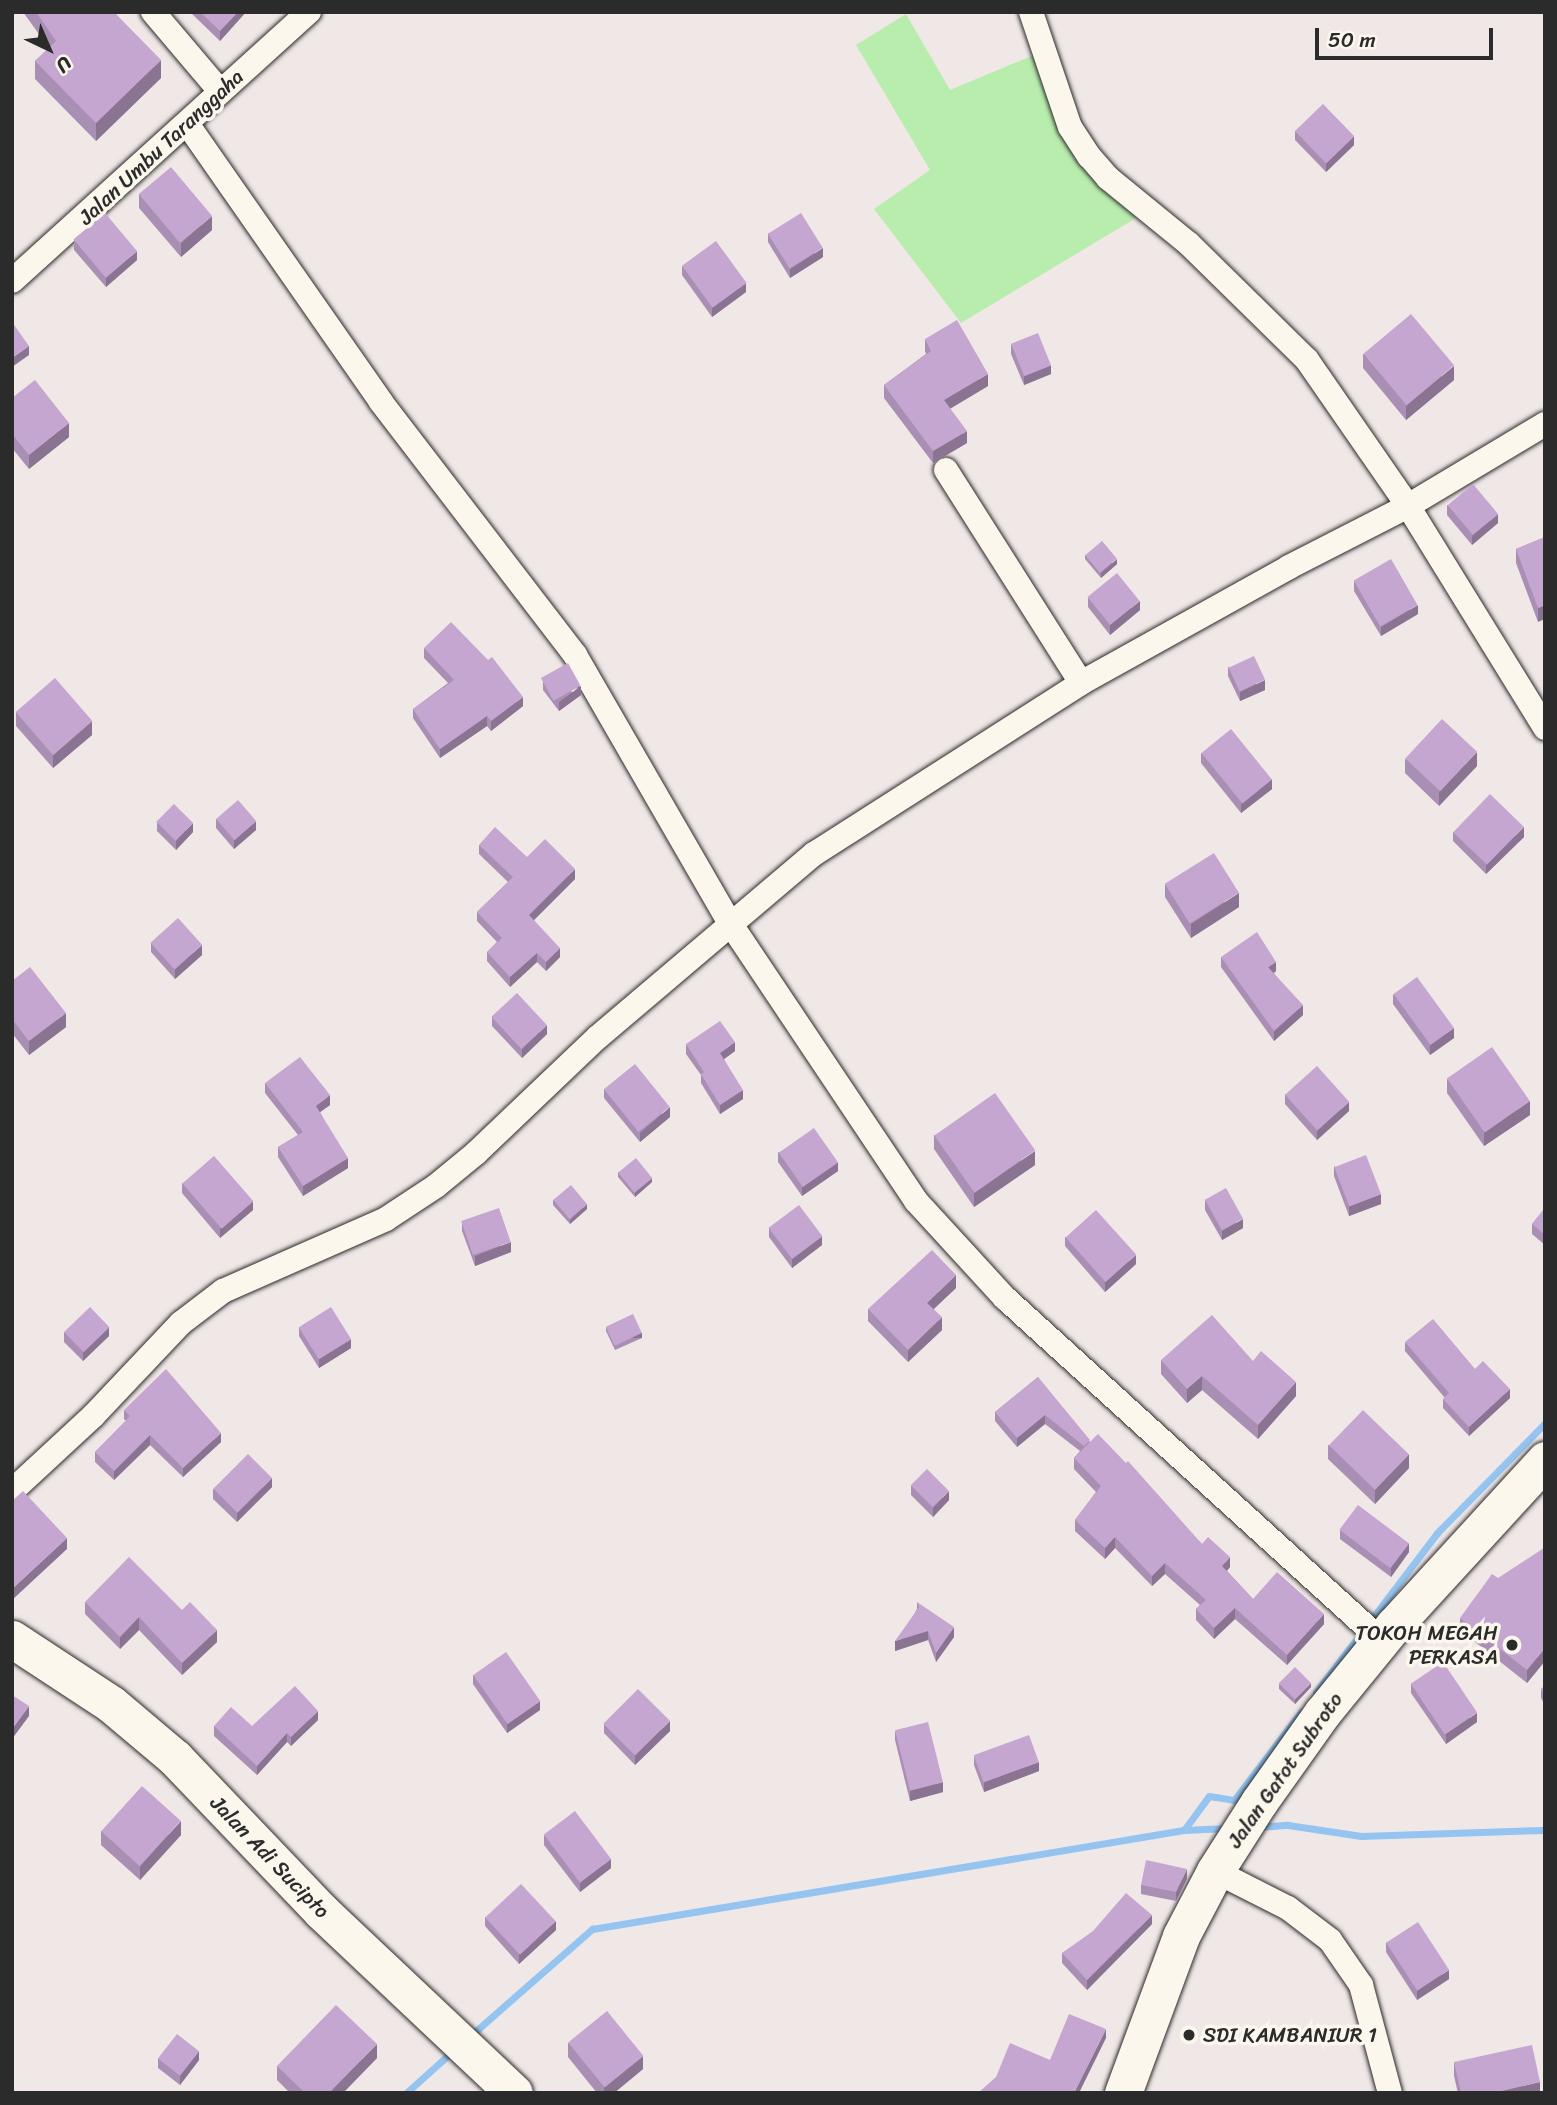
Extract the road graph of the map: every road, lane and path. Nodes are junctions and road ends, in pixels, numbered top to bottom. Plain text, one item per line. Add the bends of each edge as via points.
1 (153, 12) edge
2 (309, 12) edge
3 (1031, 12) edge
4 (220, 91) junction
5 (188, 125) junction
6 (12, 281) edge
7 (1545, 424) edge
8 (946, 470) dead end
9 (1408, 506) junction
10 (1081, 683) junction
11 (1545, 728) edge
12 (730, 923) junction
13 (1545, 1460) edge
14 (12, 1491) edge
15 (1371, 1632) junction
16 (12, 1639) edge
17 (1220, 1862) junction
18 (514, 2093) edge
19 (1123, 2093) edge
20 (1390, 2093) edge

1 - 4 street
2 - 4 street, Jalan Umbu Taranggaha
3 - 9 street via 1070,127 1090,156 1284,333
4 - 5 street, Jalan Umbu Taranggaha
5 - 6 street, Jalan Umbu Taranggaha
5 - 12 street via 381,402 575,655
7 - 9 street
8 - 10 street
9 - 10 street via 1289,566
9 - 11 street
10 - 12 street via 814,854
12 - 14 street via 436,1186 386,1219 223,1291 181,1323 93,1416
12 - 15 street via 916,1201 948,1240 1005,1298
13 - 15 highway, Jalan Gatot Subroto
15 - 17 highway, Jalan Gatot Subroto
16 - 18 highway, Jalan Adi Sucipto via 111,1704 175,1758 321,1911
17 - 19 highway, Jalan Gatot Subroto via 1181,1936
17 - 20 street via 1330,1940 1361,1985

